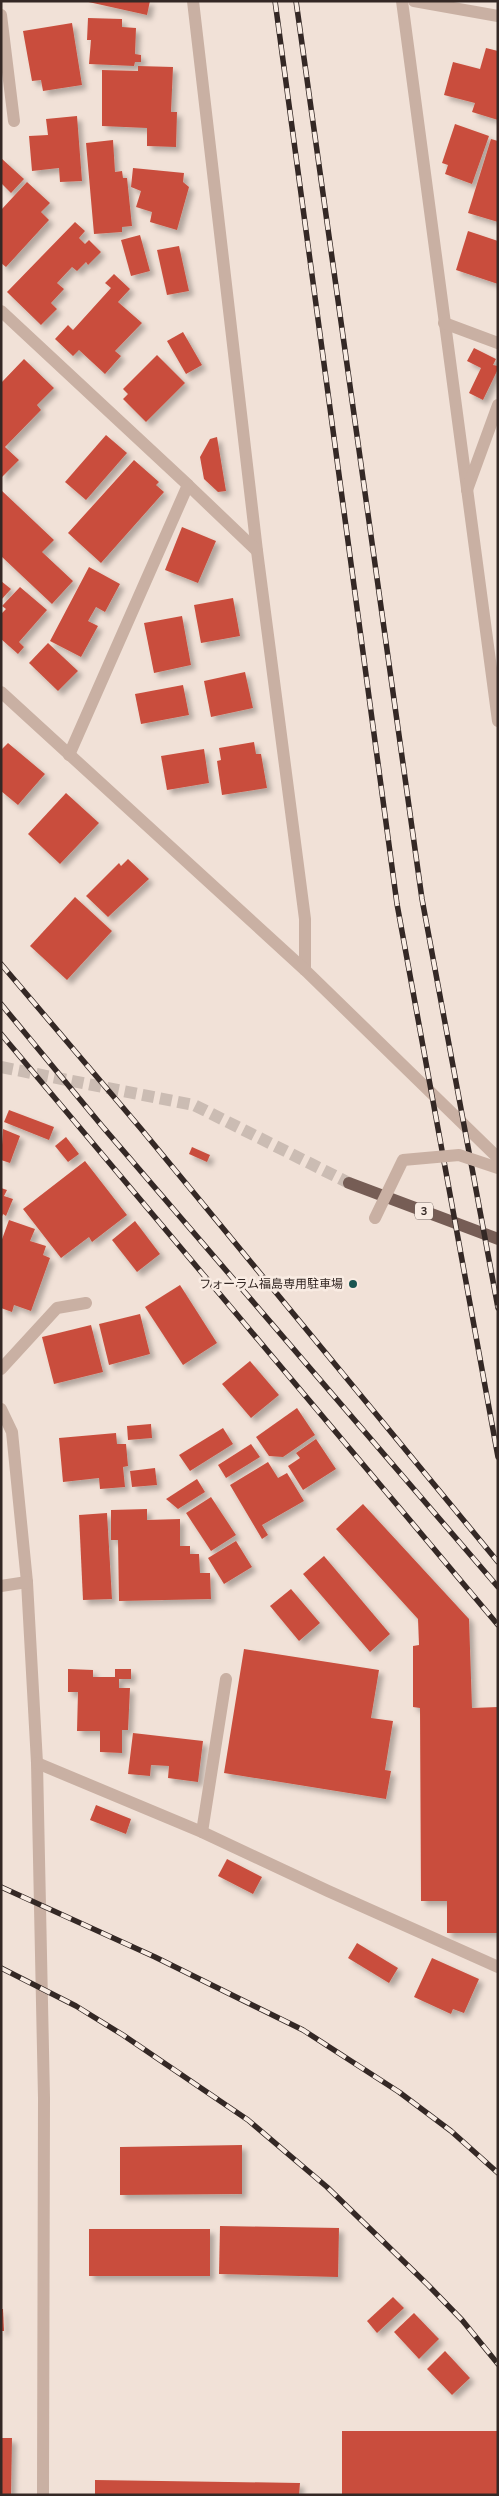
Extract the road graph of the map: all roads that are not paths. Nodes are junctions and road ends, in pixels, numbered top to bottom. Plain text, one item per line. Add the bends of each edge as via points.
1 (193, 1) edge
2 (402, 1) edge
3 (414, 1) edge
4 (1, 14) edge
5 (498, 16) edge
6 (14, 121) dead end
7 (1, 311) edge
8 (444, 323) junction
9 (498, 344) edge
10 (498, 405) edge
11 (188, 485) junction
12 (466, 493) junction
13 (257, 551) junction
14 (1, 692) edge
15 (498, 721) edge
16 (69, 755) junction
17 (305, 970) junction
18 (498, 1158) edge
19 (498, 1168) edge
20 (350, 1183) tunnel mouth
21 (375, 1218) dead end
22 (498, 1239) edge
23 (86, 1303) dead end
24 (1, 1369) edge
25 (1, 1409) edge
26 (27, 1582) junction
27 (1, 1586) edge
28 (226, 1679) dead end
29 (37, 1763) junction
30 (202, 1832) junction
31 (498, 1967) edge
32 (43, 2495) edge

1 - 13 street
2 - 8 street
3 - 5 street
4 - 6 street
7 - 11 street
8 - 9 street
8 - 12 street
10 - 12 street
11 - 13 street
11 - 16 street
12 - 15 street
13 - 17 street via 305,919
14 - 16 street
16 - 17 street
17 - 18 street
19 - 21 street, bridge via 459,1155 403,1160
20 - 22 main road, 3
23 - 24 street via 57,1308
25 - 26 street via 12,1432
26 - 27 street
26 - 29 street
28 - 30 street
29 - 30 street
29 - 32 street via 44,2128
30 - 31 street

